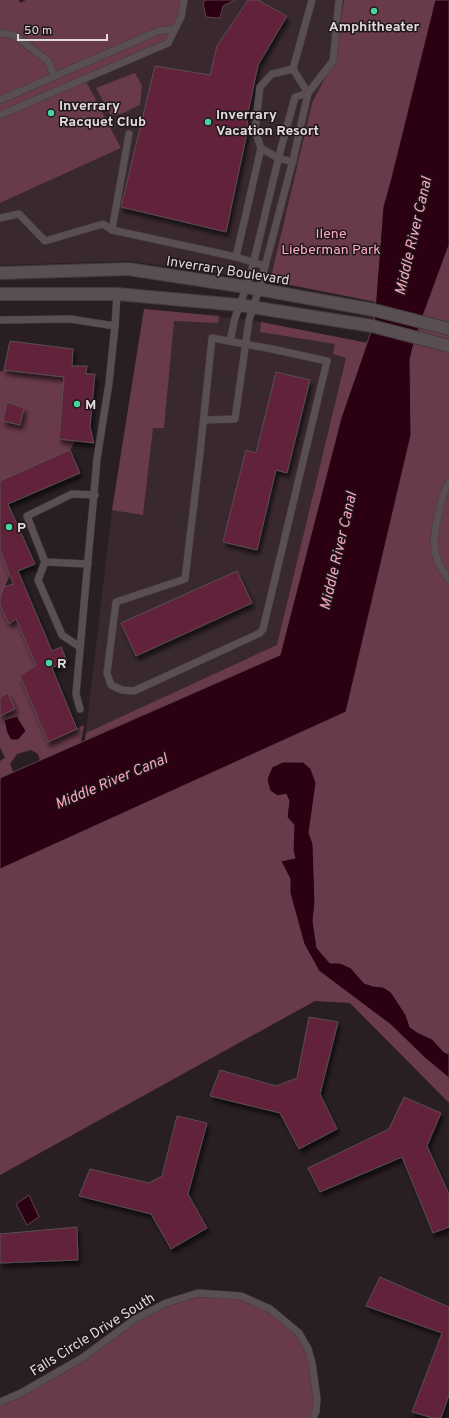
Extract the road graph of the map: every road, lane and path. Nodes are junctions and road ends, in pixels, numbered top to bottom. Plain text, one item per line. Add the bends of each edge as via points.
1 (184, 0) edge
2 (312, 0) edge
3 (339, 0) edge
4 (174, 29) junction
5 (0, 33) edge
6 (95, 59) junction
7 (292, 69) junction
8 (100, 72) junction
9 (54, 76) junction
10 (308, 93) junction
11 (0, 100) edge
12 (0, 115) edge
13 (129, 134) dead end
14 (261, 148) junction
15 (278, 158) junction
16 (293, 162) junction
17 (0, 218) edge
18 (264, 220) junction
19 (276, 222) junction
20 (112, 230) junction
21 (236, 257) junction
22 (254, 263) junction
23 (265, 266) junction
24 (0, 273) edge
25 (246, 287) junction
26 (259, 289) junction
27 (0, 294) edge
28 (117, 294) junction
29 (239, 305) junction
30 (253, 307) junction
31 (0, 320) edge
32 (116, 326) junction
33 (449, 329) edge
34 (230, 341) junction
35 (246, 344) junction
36 (449, 346) edge
37 (204, 420) junction
38 (449, 482) edge
39 (95, 495) junction
40 (45, 562) junction
41 (88, 564) junction
42 (449, 579) edge
43 (80, 647) junction
44 (80, 709) dead end
45 (0, 1402) edge
46 (313, 1418) edge

1 - 4 lane via 181,17
2 - 7 lane
3 - 10 lane via 333,61
4 - 6 lane via 158,31
4 - 8 lane via 168,43
5 - 9 lane via 14,35 48,61
6 - 8 lane
6 - 9 lane
7 - 10 lane
7 - 14 lane via 272,74 260,87 255,130
8 - 12 lane
9 - 11 lane
10 - 15 lane via 295,97
10 - 16 lane
13 - 20 lane
14 - 15 lane
14 - 21 lane
15 - 16 lane
15 - 18 lane
16 - 19 lane
17 - 20 lane via 19,214 45,241 103,224
18 - 19 lane
18 - 22 lane
19 - 23 lane
20 - 21 lane
21 - 22 lane
22 - 23 lane
22 - 25 lane
23 - 26 lane
24 - 25 street, Inverrary Boulevard via 128,269
25 - 26 street, Inverrary Boulevard
25 - 29 lane
26 - 30 lane
26 - 33 street, Inverrary Boulevard via 374,310
27 - 28 street
28 - 29 street
28 - 32 lane
29 - 30 street
29 - 34 lane
30 - 35 lane
30 - 36 street via 372,326
31 - 32 lane via 70,319
32 - 39 lane via 97,459
34 - 35 lane
34 - 37 lane via 212,338
35 - 37 lane via 235,418
35 - 37 lane via 327,360 263,629 260,633 134,691 122,690 111,684 108,673 116,602 185,579
38 - 42 lane via 445,488 434,530 434,551
39 - 40 lane via 72,494 27,516
39 - 41 lane
40 - 41 lane
40 - 43 lane via 38,580 62,635
41 - 43 lane
43 - 44 lane via 76,694
45 - 46 lane, Falls Circle Drive South via 82,1358 136,1319 166,1303 198,1293 241,1296 270,1309 299,1333 312,1363 317,1398

